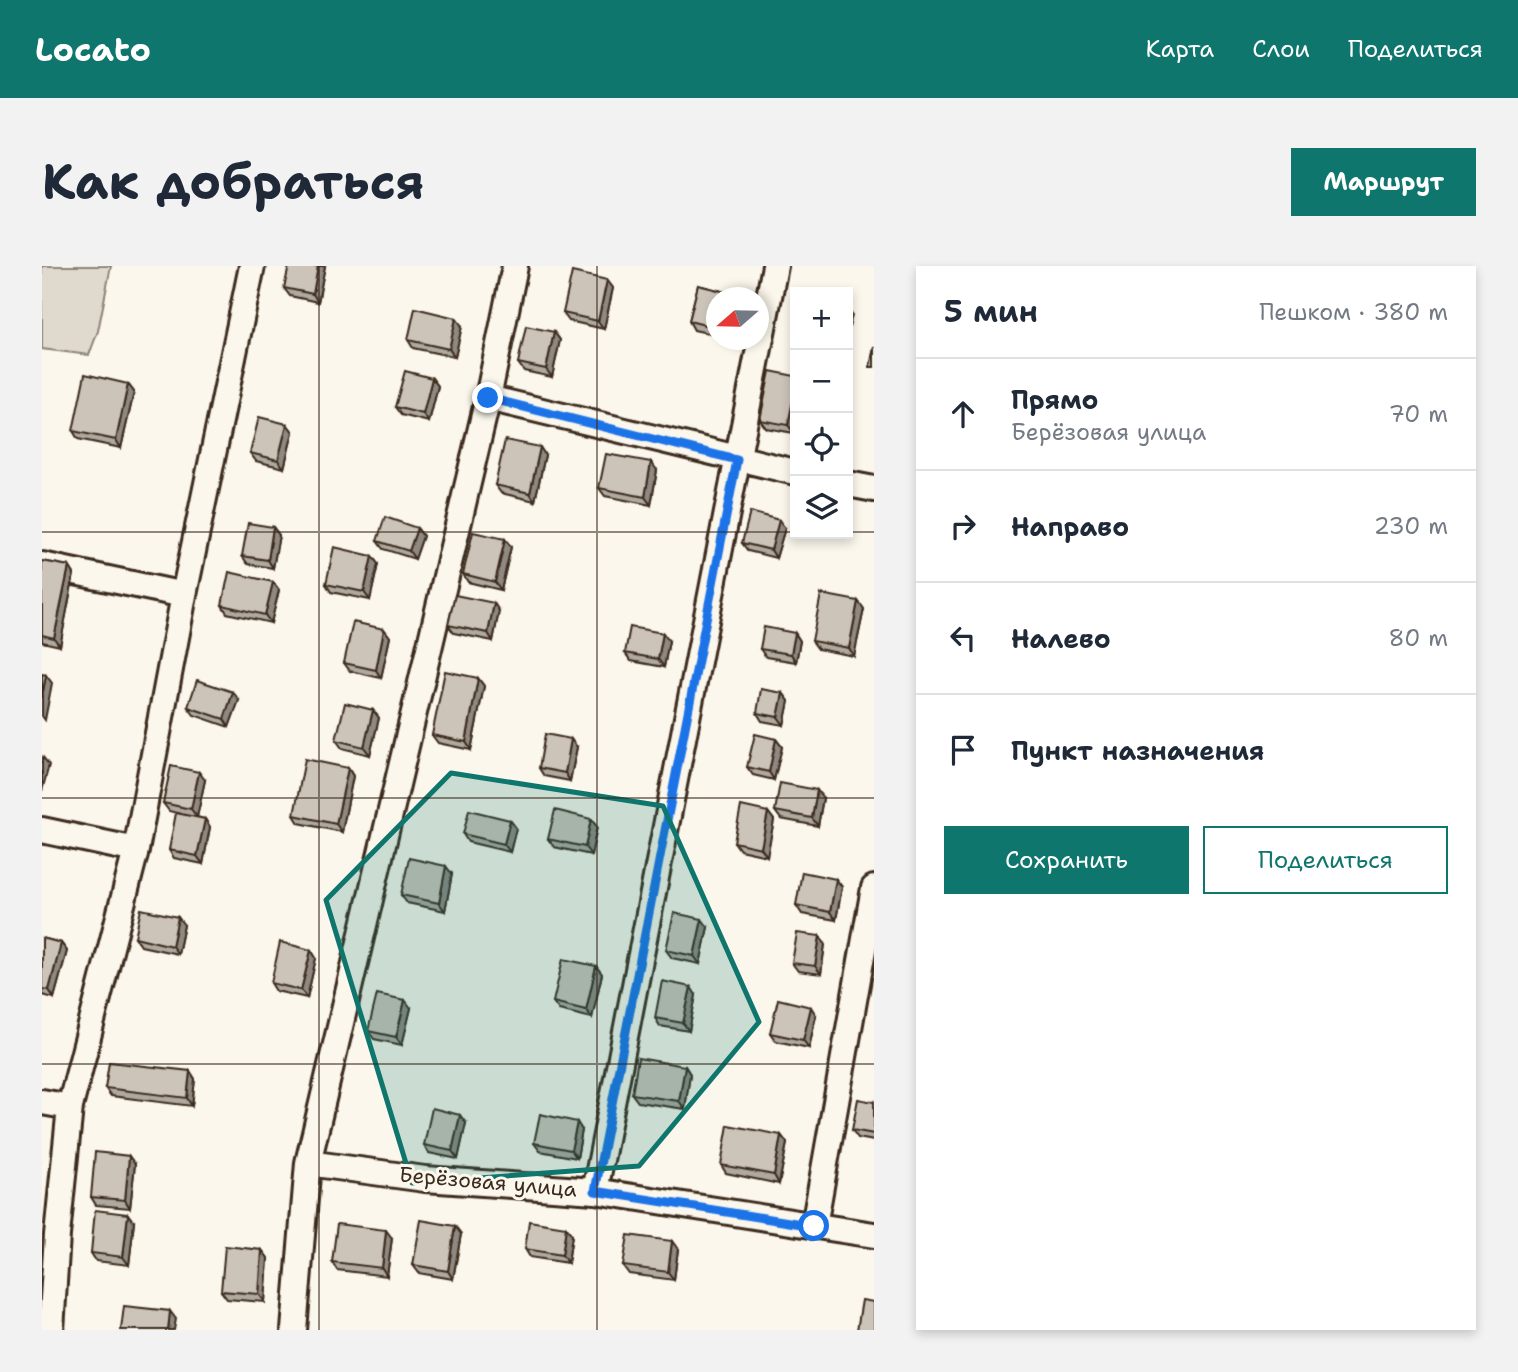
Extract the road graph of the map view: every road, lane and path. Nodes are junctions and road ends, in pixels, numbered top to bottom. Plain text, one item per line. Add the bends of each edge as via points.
1 (252, 266) edge
2 (515, 266) edge
3 (775, 266) edge
4 (488, 398) junction
5 (737, 460) junction
6 (790, 471) edge
7 (853, 485) edge
8 (874, 489) edge
9 (42, 565) edge
10 (184, 595) junction
11 (42, 830) edge
12 (136, 850) junction
13 (874, 888) edge
14 (42, 1101) edge
15 (70, 1107) junction
16 (309, 1163) junction
17 (595, 1191) junction
18 (814, 1226) junction
19 (874, 1235) edge
20 (51, 1330) edge
21 (294, 1330) edge

1 - 10 street
2 - 4 street
3 - 5 street
4 - 5 street
4 - 16 street
5 - 6 street
5 - 17 street
7 - 8 street
9 - 10 street
10 - 12 street
11 - 12 street
12 - 15 street
13 - 18 street
14 - 15 street
15 - 20 street
16 - 17 street, Берёзовая улица via 425,1179
16 - 21 street
17 - 18 street, Берёзовая улица
18 - 19 street, Берёзовая улица

